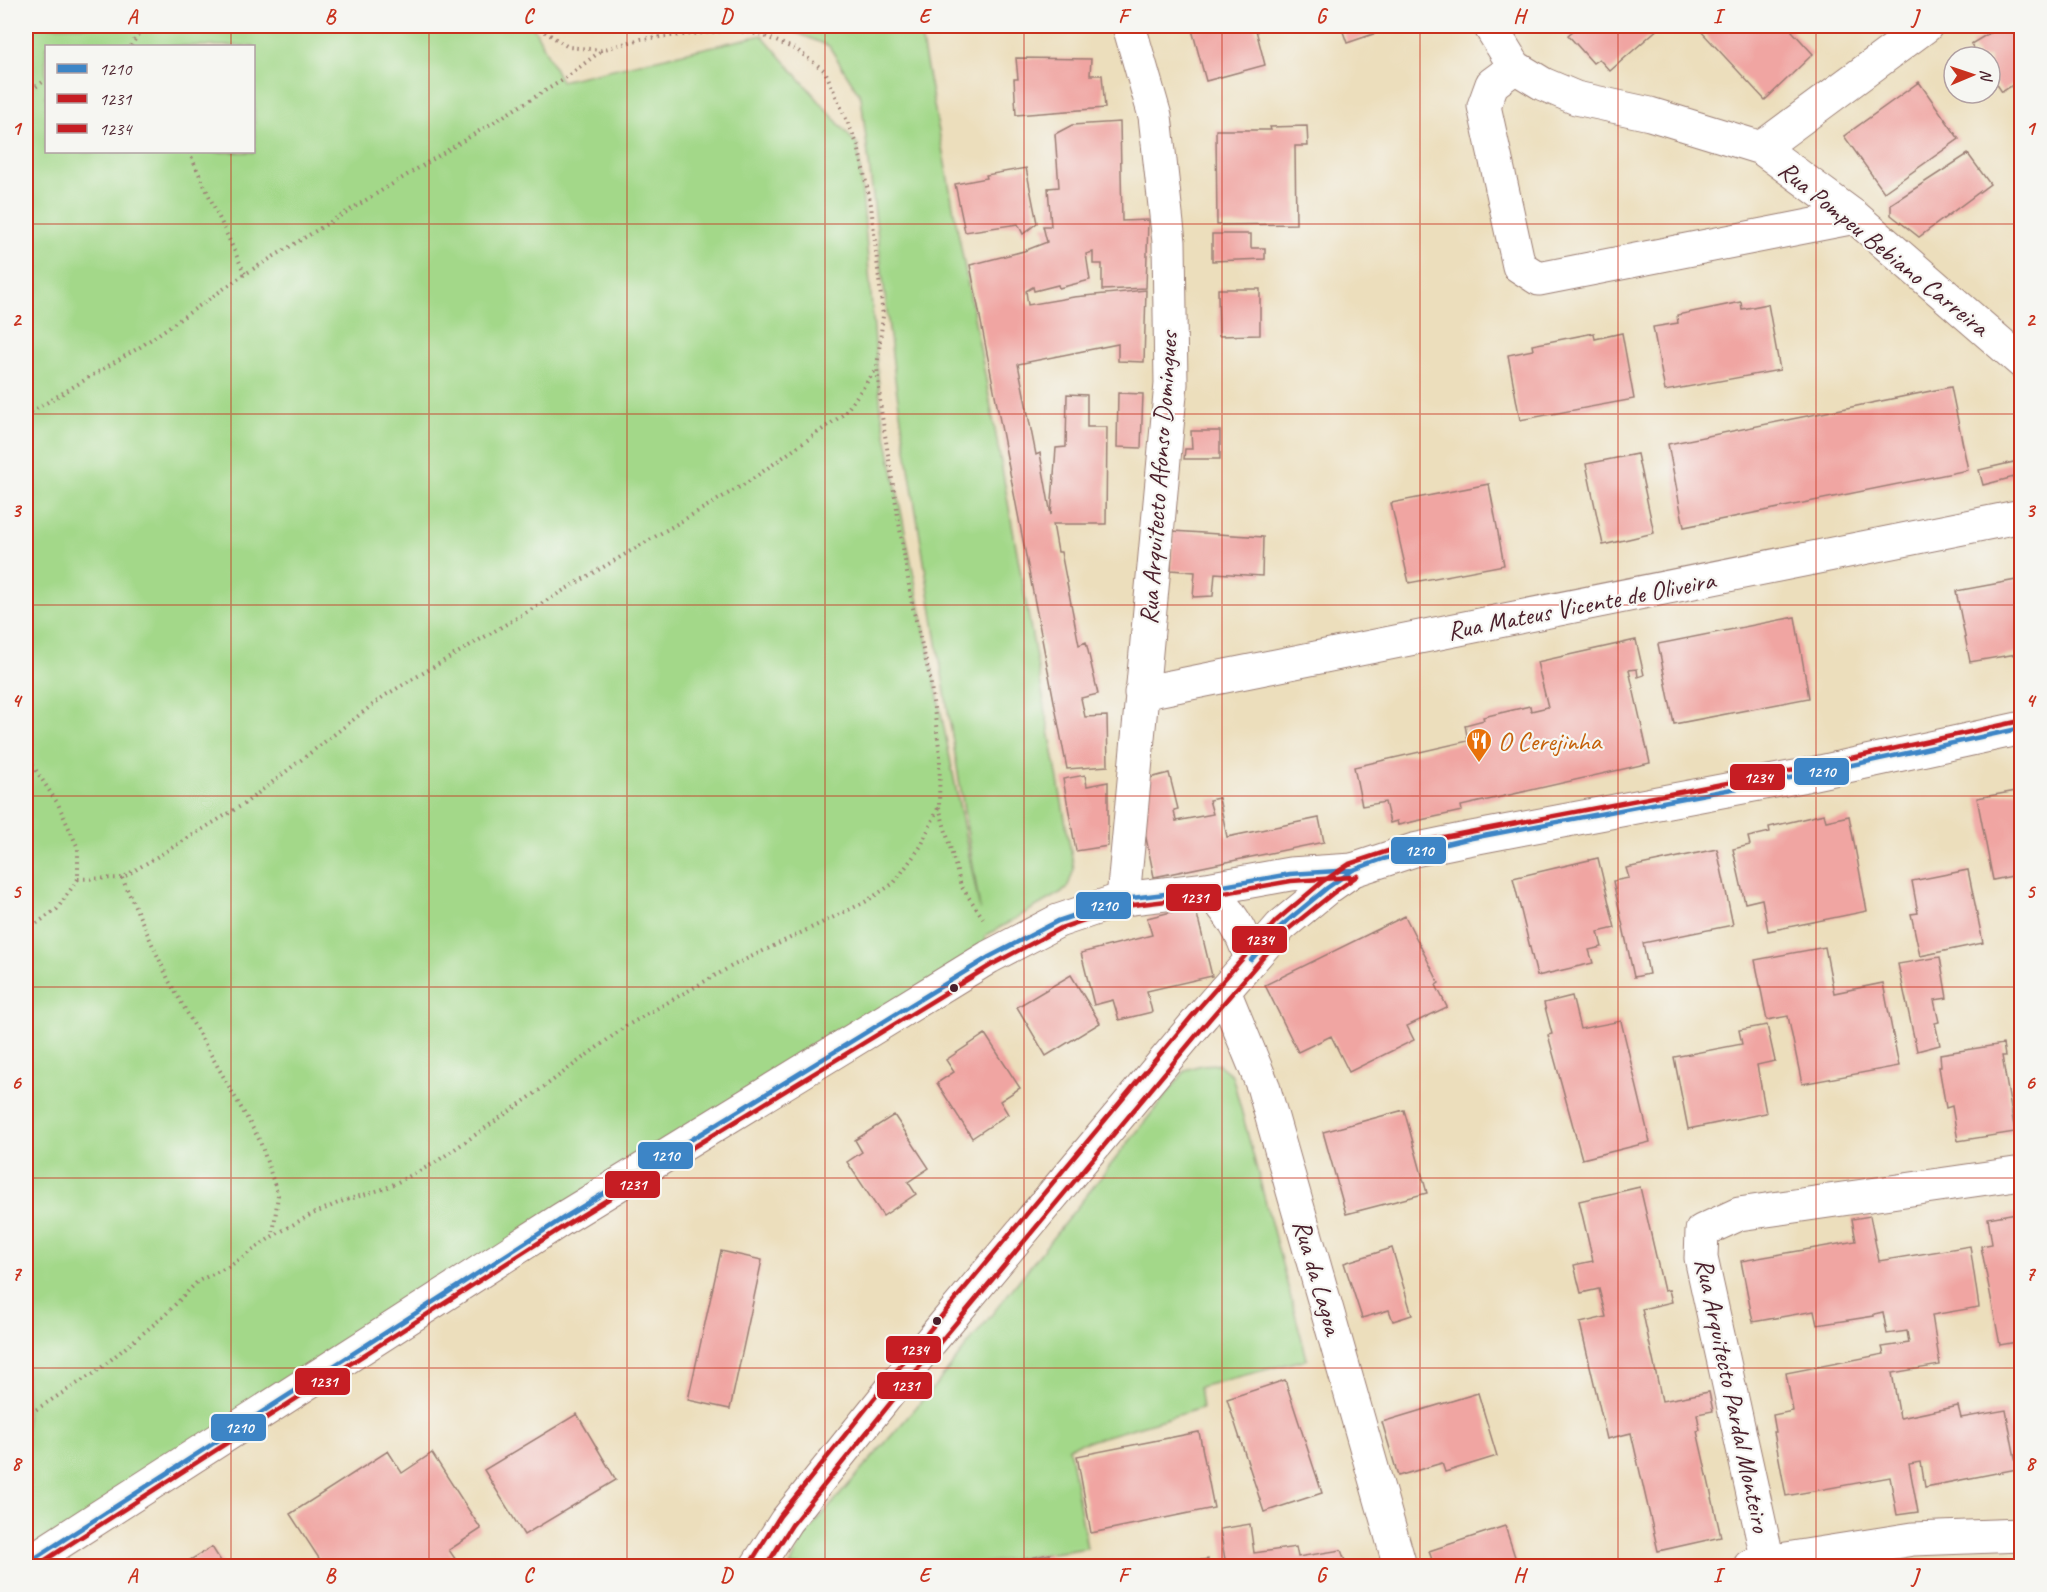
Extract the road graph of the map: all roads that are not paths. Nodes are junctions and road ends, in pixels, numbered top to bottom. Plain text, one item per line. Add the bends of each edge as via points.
1 (1129, 26) edge
2 (1490, 26) edge
3 (1926, 26) edge
4 (1515, 67) junction
5 (1761, 148) junction
6 (1855, 217) junction
7 (2022, 362) edge
8 (2022, 516) edge
9 (1141, 693) junction
10 (2022, 728) edge
11 (1353, 870) junction
12 (1207, 889) junction
13 (1123, 898) junction
14 (1251, 960) junction
15 (1224, 991) junction
16 (2022, 1173) edge
17 (2022, 1535) edge
18 (26, 1564) edge
19 (1759, 1564) edge
20 (758, 1566) edge
21 (1400, 1566) edge

1 - 9 street, Rua Arquitecto Afonso Domingues via 1155,116 1169,242 1171,384
2 - 4 street, Rua Pompeu Bebiano Carreira
3 - 5 street
4 - 5 street, Rua Pompeu Bebiano Carreira via 1576,98 1650,114
4 - 6 street via 1492,84 1484,106 1519,266 1539,279
5 - 6 street, Rua Pompeu Bebiano Carreira
6 - 7 street, Rua Pompeu Bebiano Carreira
8 - 9 street, Rua Mateus Vicente de Oliveira
9 - 13 street, Rua Arquitecto Afonso Domingues
10 - 11 street via 1806,775 1414,850
11 - 12 street via 1290,874
11 - 14 street via 1281,926
12 - 13 street
12 - 14 street via 1236,920
13 - 18 street via 1058,921 988,957 562,1219
14 - 15 street
15 - 20 street via 920,1354 786,1521
15 - 21 street, Rua da Lagoa via 1263,1086
16 - 19 street, Rua Arquitecto Pardal Monteiro via 1739,1214 1702,1231 1701,1258
17 - 19 street via 1912,1539

